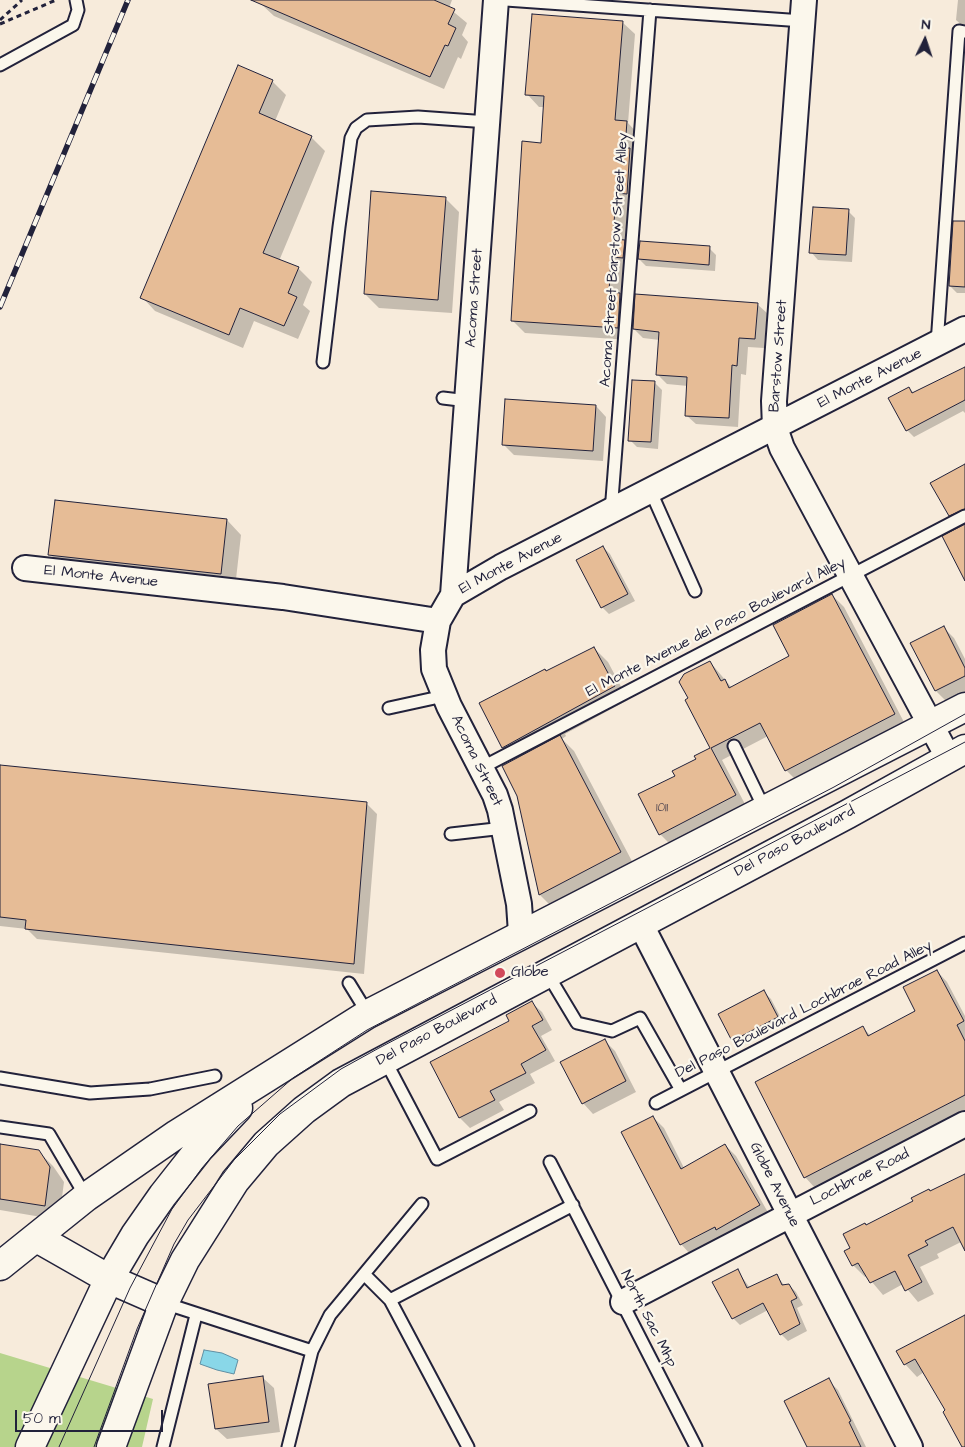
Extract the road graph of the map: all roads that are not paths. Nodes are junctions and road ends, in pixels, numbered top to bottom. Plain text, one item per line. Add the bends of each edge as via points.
1 (76, 0) edge
2 (496, 0) edge
3 (506, 0) edge
4 (650, 10) junction
5 (804, 10) edge
6 (965, 32) edge
7 (0, 64) edge
8 (488, 122) junction
9 (965, 329) edge
10 (937, 344) junction
11 (323, 362) dead end
12 (443, 398) dead end
13 (468, 401) junction
14 (775, 428) junction
15 (651, 492) junction
16 (611, 512) junction
17 (965, 516) edge
18 (25, 568) dead end
19 (850, 576) junction
20 (695, 591) dead end
21 (453, 595) junction
22 (438, 621) junction
23 (444, 696) junction
24 (965, 707) edge
25 (389, 708) dead end
26 (930, 724) junction
27 (734, 746) dead end
28 (957, 754) edge
29 (481, 768) junction
30 (765, 810) junction
31 (504, 828) junction
32 (451, 834) dead end
33 (640, 923) junction
34 (521, 933) junction
35 (965, 943) edge
36 (547, 973) junction
37 (349, 983) dead end
38 (368, 1014) junction
39 (384, 1058) junction
40 (716, 1072) junction
41 (214, 1076) dead end
42 (271, 1076) junction
43 (0, 1078) edge
44 (680, 1090) junction
45 (656, 1103) dead end
46 (530, 1111) dead end
47 (965, 1124) edge
48 (0, 1127) edge
49 (550, 1162) dead end
50 (86, 1197) junction
51 (422, 1204) dead end
52 (572, 1206) junction
53 (790, 1215) junction
54 (37, 1238) junction
55 (0, 1266) edge
56 (364, 1274) junction
57 (109, 1279) junction
58 (390, 1300) junction
59 (623, 1302) junction
60 (164, 1303) junction
61 (196, 1315) junction
62 (312, 1351) junction
63 (30, 1447) edge
64 (111, 1447) edge
65 (163, 1447) edge
66 (288, 1447) edge
67 (468, 1447) edge
68 (696, 1447) edge
69 (910, 1447) edge

1 - 7 lane via 78,10 74,24
2 - 8 street, Acoma Street
3 - 4 lane
4 - 5 lane
4 - 16 lane, Acoma Street Barstow Street Alley
5 - 14 street, Barstow Street via 774,401
6 - 10 lane via 959,31
8 - 11 lane via 418,117 367,120 356,128 338,227
8 - 13 street, Acoma Street
9 - 10 street, El Monte Avenue
10 - 14 street, El Monte Avenue
12 - 13 lane
13 - 21 street, Acoma Street
14 - 15 street, El Monte Avenue
14 - 19 street, Barstow Street via 782,448
15 - 16 street, El Monte Avenue
15 - 20 lane
16 - 21 street, El Monte Avenue
17 - 19 lane, El Monte Avenue del Paso Boulevard Alley
18 - 22 street, El Monte Avenue via 283,597
19 - 26 street, Barstow Street
19 - 29 lane, El Monte Avenue del Paso Boulevard Alley
21 - 22 street, El Monte Avenue
22 - 23 street, Acoma Street via 433,650 434,669
23 - 25 lane
23 - 29 street, Acoma Street
24 - 26 main road
26 - 28 street, Barstow Street
26 - 30 main road
27 - 30 lane
28 - 33 main road, Del Paso Boulevard
29 - 31 street, Acoma Street via 495,795
30 - 34 main road
31 - 32 lane
31 - 34 street, Acoma Street via 519,904
33 - 36 main road, Del Paso Boulevard
33 - 40 street, Globe Avenue
34 - 38 main road
35 - 40 lane, Del Paso Boulevard Lochbrae Road Alley
36 - 39 main road, Del Paso Boulevard
36 - 44 lane via 577,1023 612,1031 640,1018
37 - 38 lane
38 - 42 main road
39 - 46 lane via 437,1158
39 - 60 main road, Del Paso Boulevard via 341,1083 266,1144 235,1181 207,1223
40 - 44 lane, Del Paso Boulevard Lochbrae Road Alley
40 - 53 street, Globe Avenue
41 - 43 lane via 150,1089 90,1093
42 - 50 main road via 177,1134
42 - 57 main road via 200,1148 135,1235
44 - 45 lane, Del Paso Boulevard Lochbrae Road Alley
47 - 53 street, Lochbrae Road
48 - 50 lane via 50,1134
49 - 52 lane, North Sac Mhp
50 - 54 main road
51 - 56 lane
52 - 58 lane
52 - 59 lane, North Sac Mhp
53 - 59 street, Lochbrae Road
53 - 69 street, Globe Avenue
54 - 55 main road
54 - 57 main road
56 - 58 lane
56 - 62 lane via 330,1315
57 - 60 main road
57 - 63 main road
58 - 67 lane
59 - 68 lane, North Sac Mhp
60 - 61 lane
60 - 64 main road, Del Paso Boulevard
61 - 62 lane
61 - 65 lane
62 - 66 lane

